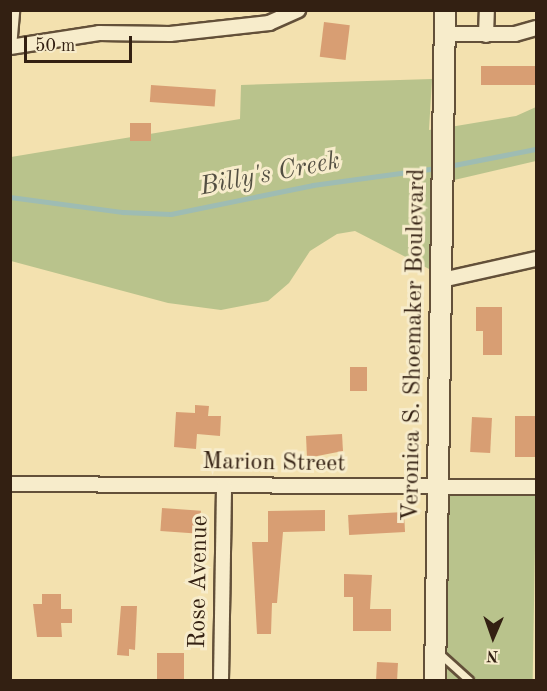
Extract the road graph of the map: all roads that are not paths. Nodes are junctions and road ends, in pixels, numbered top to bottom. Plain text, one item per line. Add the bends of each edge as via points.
1 (15, 10) edge
2 (298, 10) edge
3 (445, 10) edge
4 (487, 10) edge
5 (537, 28) edge
6 (445, 34) junction
7 (486, 34) junction
8 (11, 47) edge
9 (537, 259) edge
10 (442, 280) junction
11 (10, 484) edge
12 (224, 485) junction
13 (439, 486) junction
14 (537, 487) edge
15 (435, 651) junction
16 (221, 681) edge
17 (435, 681) edge
18 (469, 681) edge

1 - 8 lane
2 - 8 street via 269,23 170,34 99,33
3 - 6 street, Veronica S. Shoemaker Boulevard
4 - 7 street
5 - 7 street via 515,34
6 - 7 street
6 - 10 street, Veronica S. Shoemaker Boulevard
9 - 10 street
10 - 13 street, Veronica S. Shoemaker Boulevard
11 - 12 street, Marion Street
12 - 13 street, Marion Street
12 - 16 street, Rose Avenue
13 - 14 street, Marion Street
13 - 15 street, Veronica S. Shoemaker Boulevard
15 - 17 street, Veronica S. Shoemaker Boulevard
15 - 18 lane

